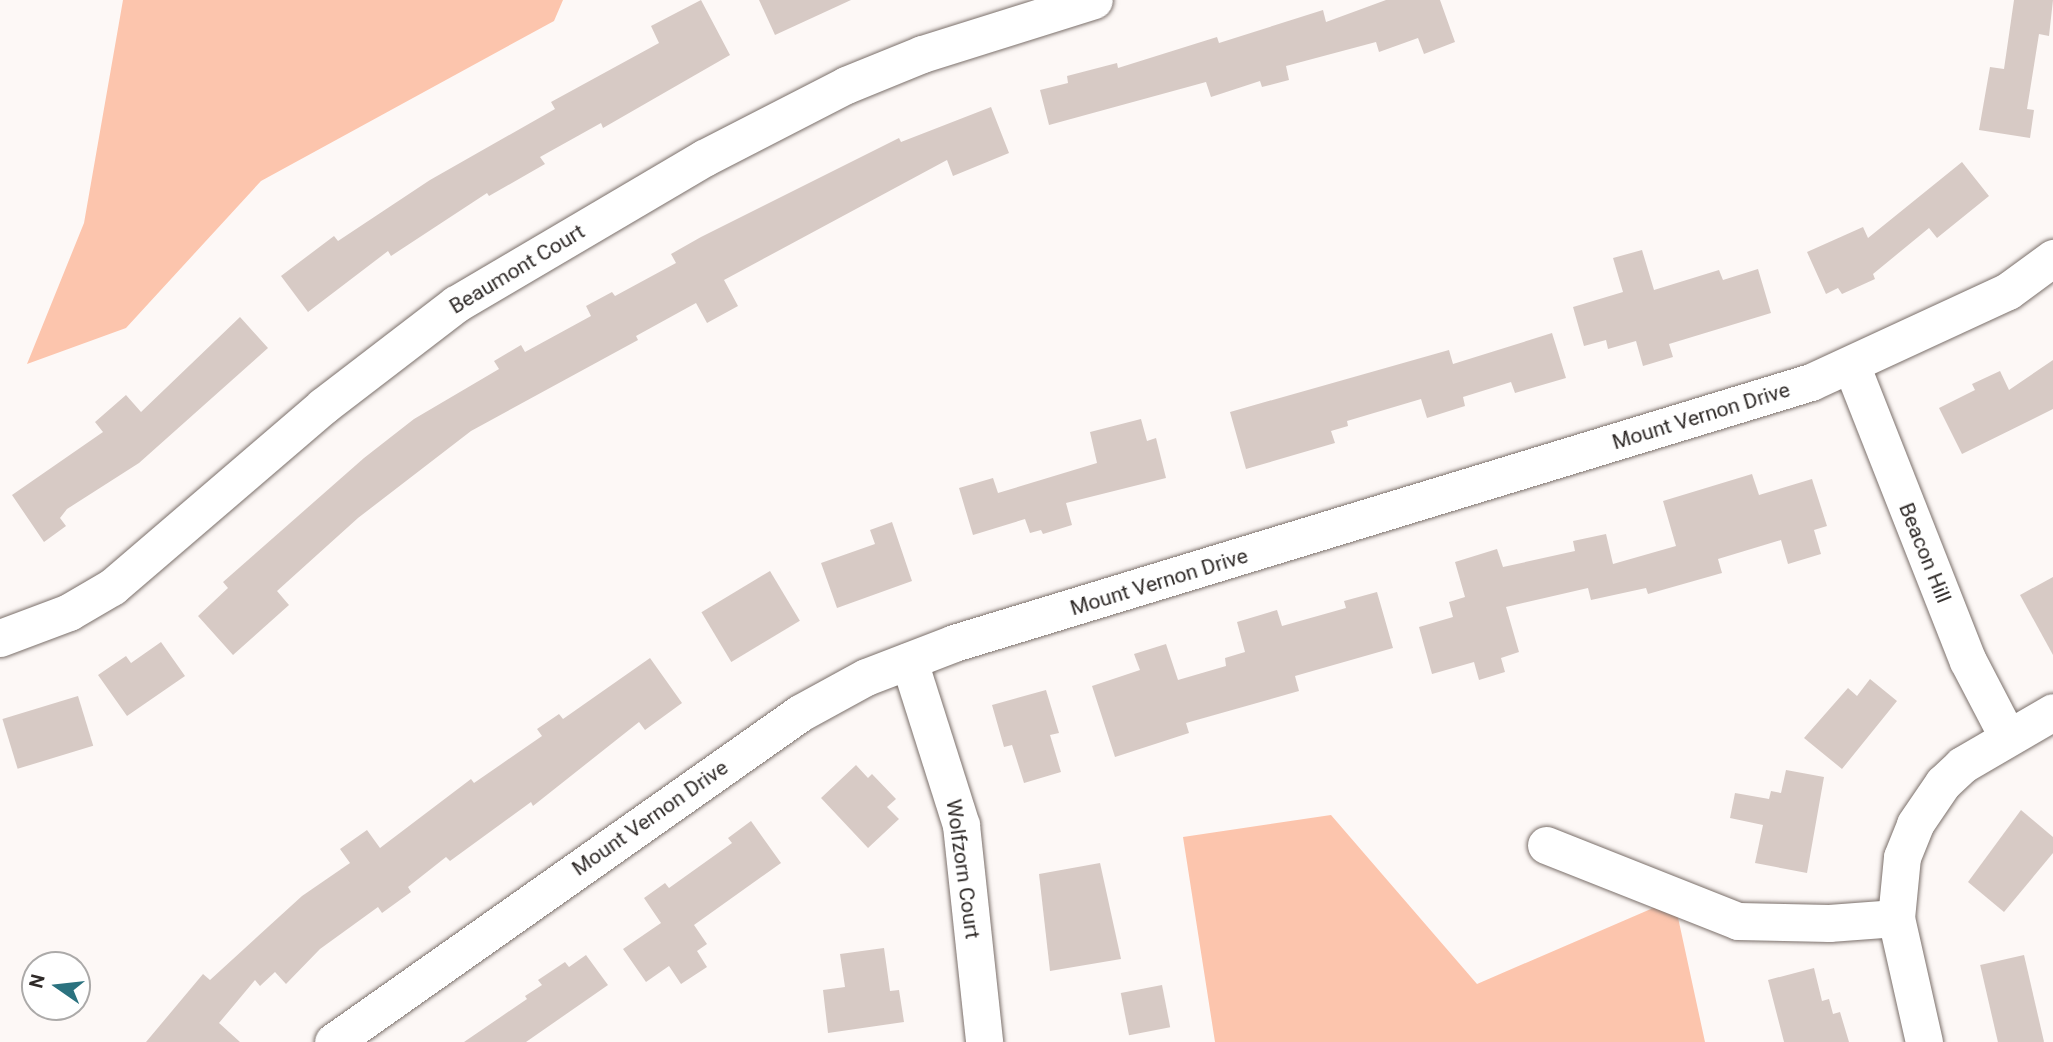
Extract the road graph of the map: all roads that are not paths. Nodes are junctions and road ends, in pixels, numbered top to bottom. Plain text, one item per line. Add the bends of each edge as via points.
1 (1094, 0) edge
2 (2053, 258) edge
3 (1852, 367) junction
4 (0, 638) edge
5 (909, 661) junction
6 (2053, 712) edge
7 (2007, 736) junction
8 (1546, 845) dead end
9 (1896, 918) junction
10 (333, 1042) edge
11 (984, 1042) edge
12 (1924, 1042) edge

1 - 4 street, Beaumont Court via 922,54 796,109 704,158 456,304 323,406 112,587 69,612
2 - 3 street, Mount Vernon Drive via 2008,291
3 - 5 street, Mount Vernon Drive via 954,643
3 - 7 street, Beacon Hill via 1968,662
5 - 10 street, Mount Vernon Drive via 866,677 800,713
5 - 11 street, Wolfzorn Court via 961,825
6 - 7 street
7 - 9 street via 1943,783 1915,824 1902,857
8 - 9 street via 1738,921 1829,923
9 - 12 street

